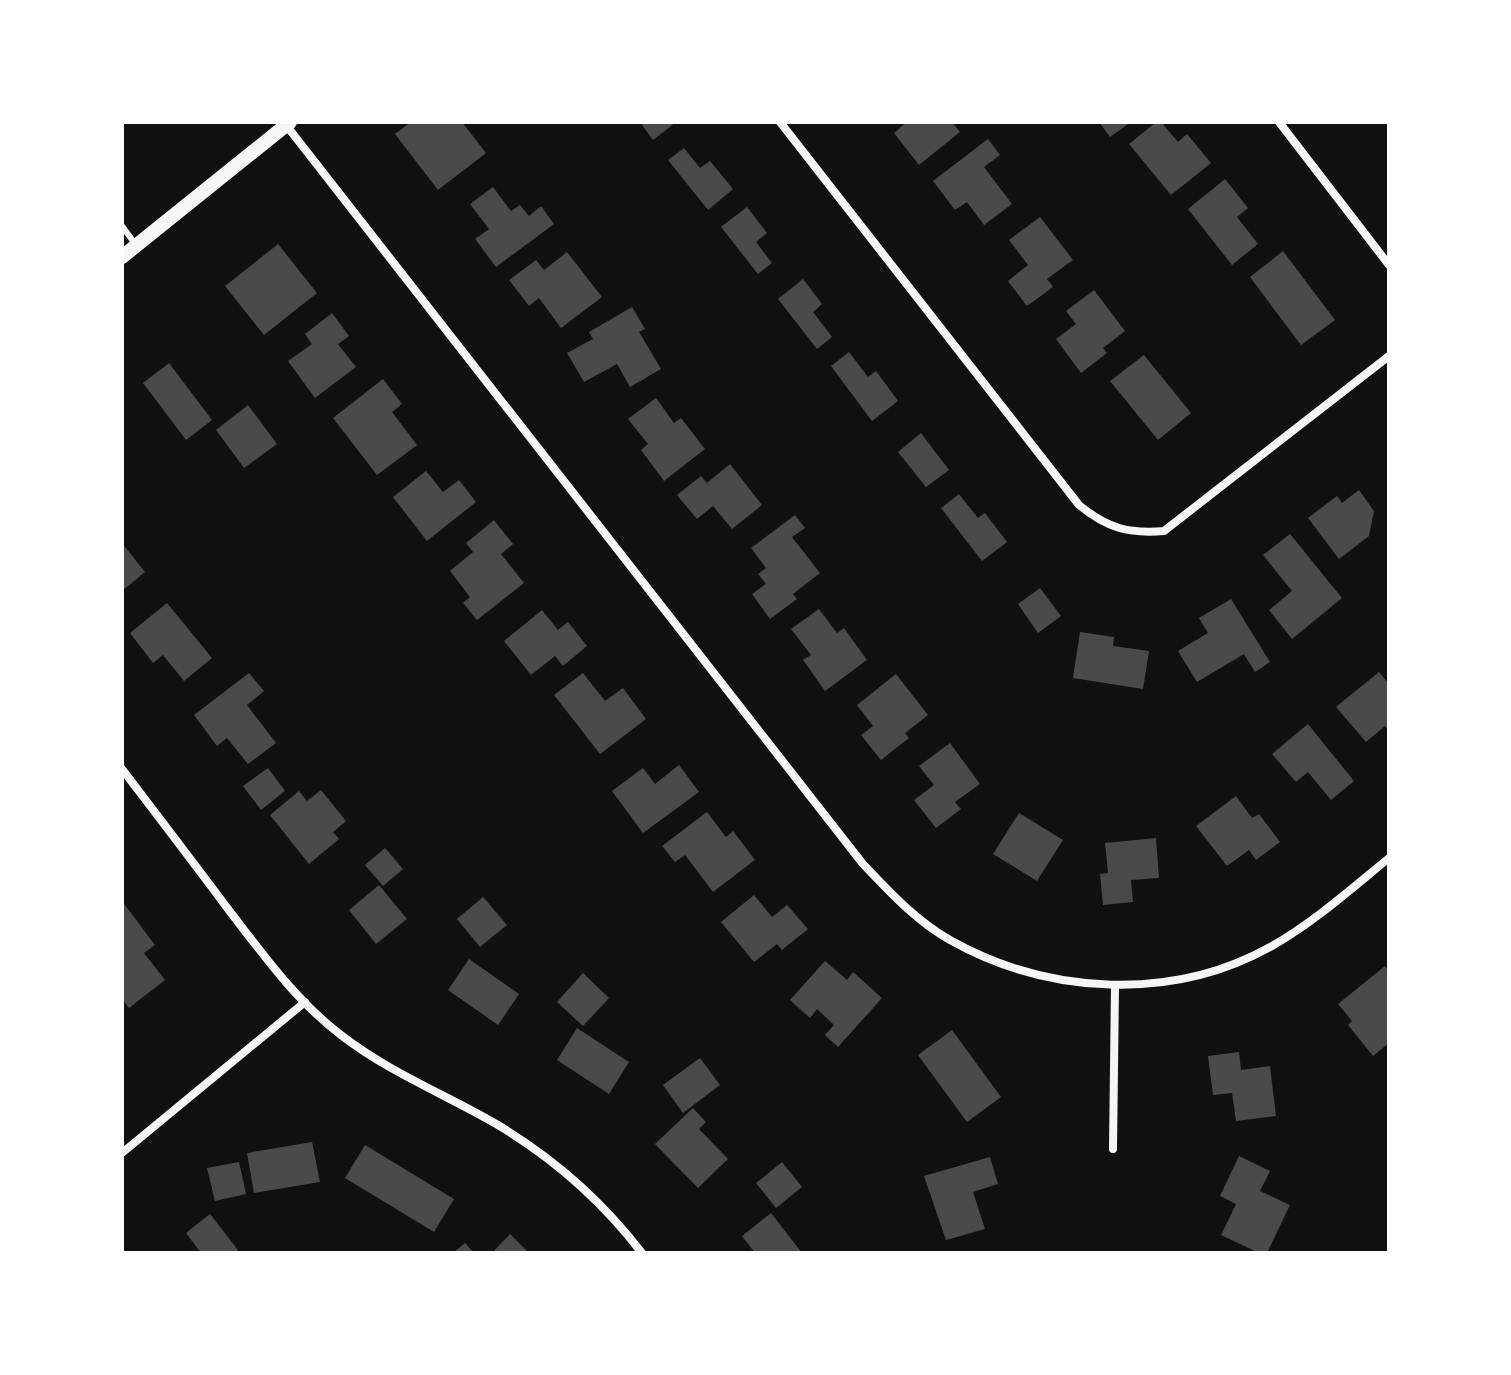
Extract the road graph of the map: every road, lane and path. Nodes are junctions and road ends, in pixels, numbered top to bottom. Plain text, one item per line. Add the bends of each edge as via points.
1 (780, 122) edge
2 (1279, 122) edge
3 (286, 123) edge
4 (122, 226) edge
5 (136, 245) junction
6 (122, 257) edge
7 (1389, 265) edge
8 (1389, 356) edge
9 (122, 769) edge
10 (1389, 858) edge
11 (1115, 986) junction
12 (305, 1002) junction
13 (1113, 1149) dead end
14 (122, 1153) edge
15 (642, 1253) edge

1 - 8 street via 1079,505 1103,525 1132,533 1164,531
2 - 7 street
3 - 5 street
3 - 11 street via 853,852 903,906 949,940 1001,963 1057,980
4 - 5 lane
5 - 6 street
9 - 12 street
10 - 11 street via 1317,917 1271,946 1221,969 1168,982
11 - 13 street
12 - 14 street
12 - 15 street via 389,1069 497,1125 549,1160 596,1200

